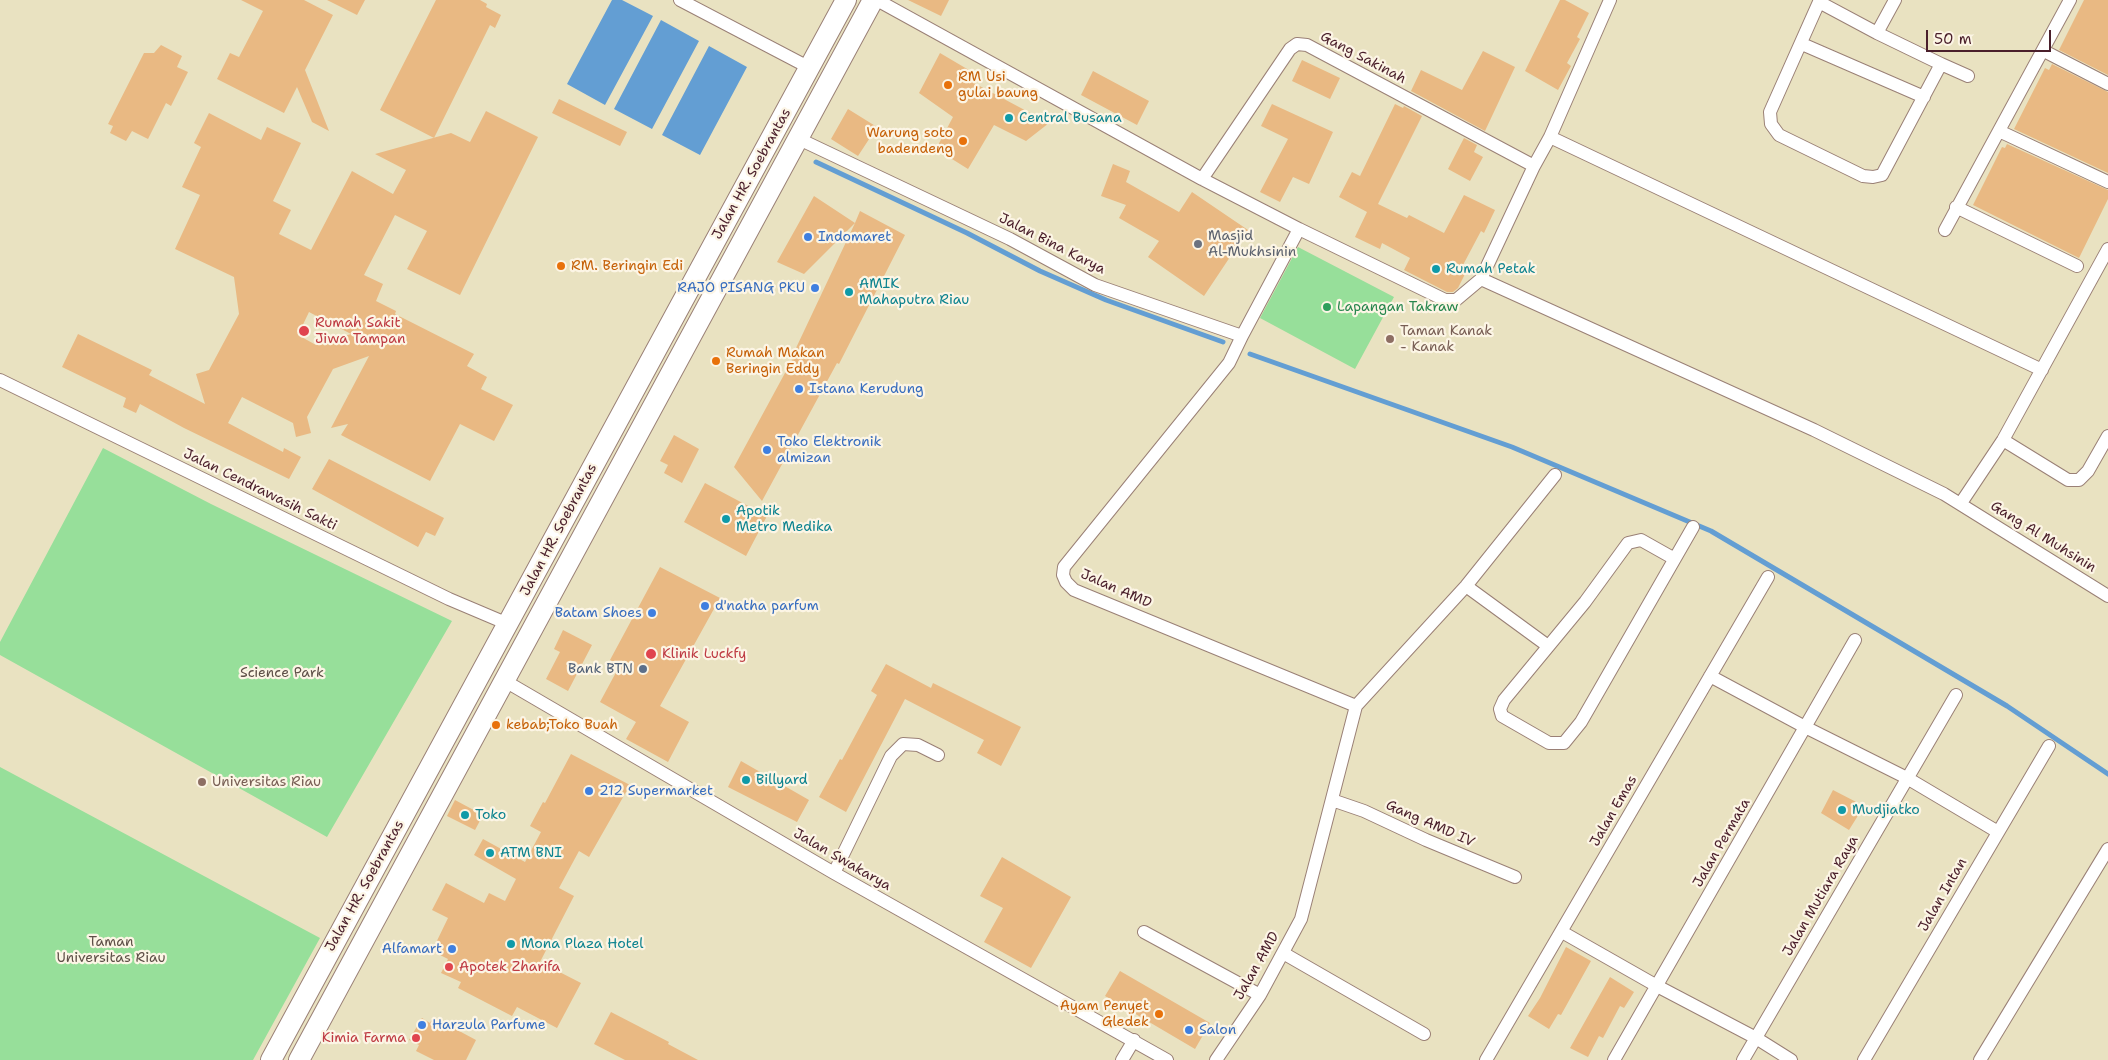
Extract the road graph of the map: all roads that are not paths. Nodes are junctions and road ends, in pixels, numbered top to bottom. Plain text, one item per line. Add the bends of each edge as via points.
1 (680, 0) edge
2 (846, 0) edge
3 (875, 0) edge
4 (1610, 0) edge
5 (1895, 0) edge
6 (2070, 0) edge
7 (1820, 1) edge
8 (1877, 33) junction
9 (1802, 44) junction
10 (2044, 51) junction
11 (1941, 64) junction
12 (810, 68) junction
13 (1968, 76) dead end
14 (2108, 84) edge
15 (1924, 97) junction
16 (1999, 131) junction
17 (1550, 137) junction
18 (799, 139) junction
19 (1534, 166) junction
20 (1202, 179) junction
21 (2108, 182) edge
22 (1956, 207) junction
23 (1299, 229) junction
24 (1945, 230) dead end
25 (2108, 249) edge
26 (2077, 266) dead end
27 (1481, 278) junction
28 (1242, 336) junction
29 (2042, 370) junction
30 (0, 380) edge
31 (638, 382) junction
32 (661, 394) junction
33 (2108, 436) edge
34 (2003, 440) junction
35 (1555, 475) dead end
36 (1961, 503) junction
37 (1692, 527) dead end
38 (1672, 558) junction
39 (1768, 577) dead end
40 (1466, 586) junction
41 (2108, 596) edge
42 (508, 624) junction
43 (1855, 640) dead end
44 (1548, 646) junction
45 (1710, 676) junction
46 (505, 680) junction
47 (1956, 695) dead end
48 (1356, 706) junction
49 (1805, 727) junction
50 (2049, 746) dead end
51 (938, 755) dead end
52 (1907, 778) junction
53 (1332, 800) junction
54 (1998, 832) junction
55 (2108, 849) edge
56 (834, 873) junction
57 (1515, 877) dead end
58 (1144, 932) dead end
59 (1562, 932) junction
60 (1283, 953) junction
61 (1657, 986) junction
62 (1260, 995) junction
63 (1424, 1034) dead end
64 (1756, 1038) junction
65 (1134, 1040) junction
66 (271, 1060) edge
67 (299, 1060) edge
68 (1122, 1060) edge
69 (1168, 1060) edge
70 (1216, 1060) edge
71 (1486, 1060) edge
72 (1614, 1060) edge
73 (1743, 1060) edge
74 (1791, 1060) edge
75 (1864, 1060) edge
76 (1980, 1060) edge

1 - 12 street
2 - 12 main road, Jalan HR. Soebrantas
3 - 18 main road, Jalan HR. Soebrantas
3 - 20 street
4 - 17 street
5 - 8 street
6 - 10 street
7 - 8 street
7 - 9 street
8 - 11 street
9 - 15 street
9 - 15 street via 1770,112 1771,124 1779,135 1863,176 1882,175
10 - 14 street
10 - 16 street
11 - 13 street
11 - 15 street
12 - 31 main road, Jalan HR. Soebrantas
16 - 21 street
16 - 22 street
17 - 19 street
17 - 29 street
18 - 28 street, Jalan Bina Karya via 1010,239 1095,285
18 - 32 main road, Jalan HR. Soebrantas
19 - 20 street, Gang Sakinah via 1307,45 1297,44 1290,49
19 - 27 street
20 - 23 street
22 - 24 street
22 - 26 street
23 - 27 street via 1445,300 1456,300
23 - 28 street
25 - 29 street
27 - 36 street, Gang Al Muhsinin via 1814,430
28 - 48 street, Jalan AMD via 1229,363 1064,567 1063,575 1074,590
29 - 34 street
30 - 42 street, Jalan Cendrawasih Sakti via 449,599
31 - 32 main road
31 - 42 main road, Jalan HR. Soebrantas
32 - 46 main road, Jalan HR. Soebrantas
33 - 34 street via 2088,471 2079,480 2068,480
34 - 36 street
35 - 40 street, Jalan AMD
36 - 41 street, Gang Al Muhsinin
37 - 38 street
38 - 44 street via 1641,540 1628,543
38 - 44 street via 1581,722 1564,743 1549,742 1514,725 1502,716 1500,709
39 - 45 street, Jalan Emas
40 - 44 street
40 - 48 street, Jalan AMD
42 - 66 main road, Jalan HR. Soebrantas
43 - 49 street, Jalan Permata
45 - 49 street
45 - 59 street, Jalan Emas
46 - 56 street, Jalan Swakarya
46 - 67 main road, Jalan HR. Soebrantas
47 - 52 street, Jalan Mutiara Raya
48 - 53 street, Jalan AMD
49 - 52 street
49 - 61 street, Jalan Permata
50 - 54 street, Jalan Intan
51 - 56 street via 918,745 903,744 891,756
52 - 54 street
52 - 64 street, Jalan Mutiara Raya
53 - 57 street, Gang AMD IV
53 - 60 street, Jalan AMD via 1301,919
54 - 75 street, Jalan Intan
55 - 76 street
56 - 65 street, Jalan Swakarya
58 - 62 street
59 - 61 street
59 - 71 street, Jalan Emas
60 - 62 street, Jalan AMD
60 - 63 street
61 - 64 street
61 - 72 street, Jalan Permata
62 - 70 street, Jalan AMD
64 - 73 street, Jalan Mutiara Raya
64 - 74 street
65 - 68 street
65 - 69 street, Jalan Swakarya

